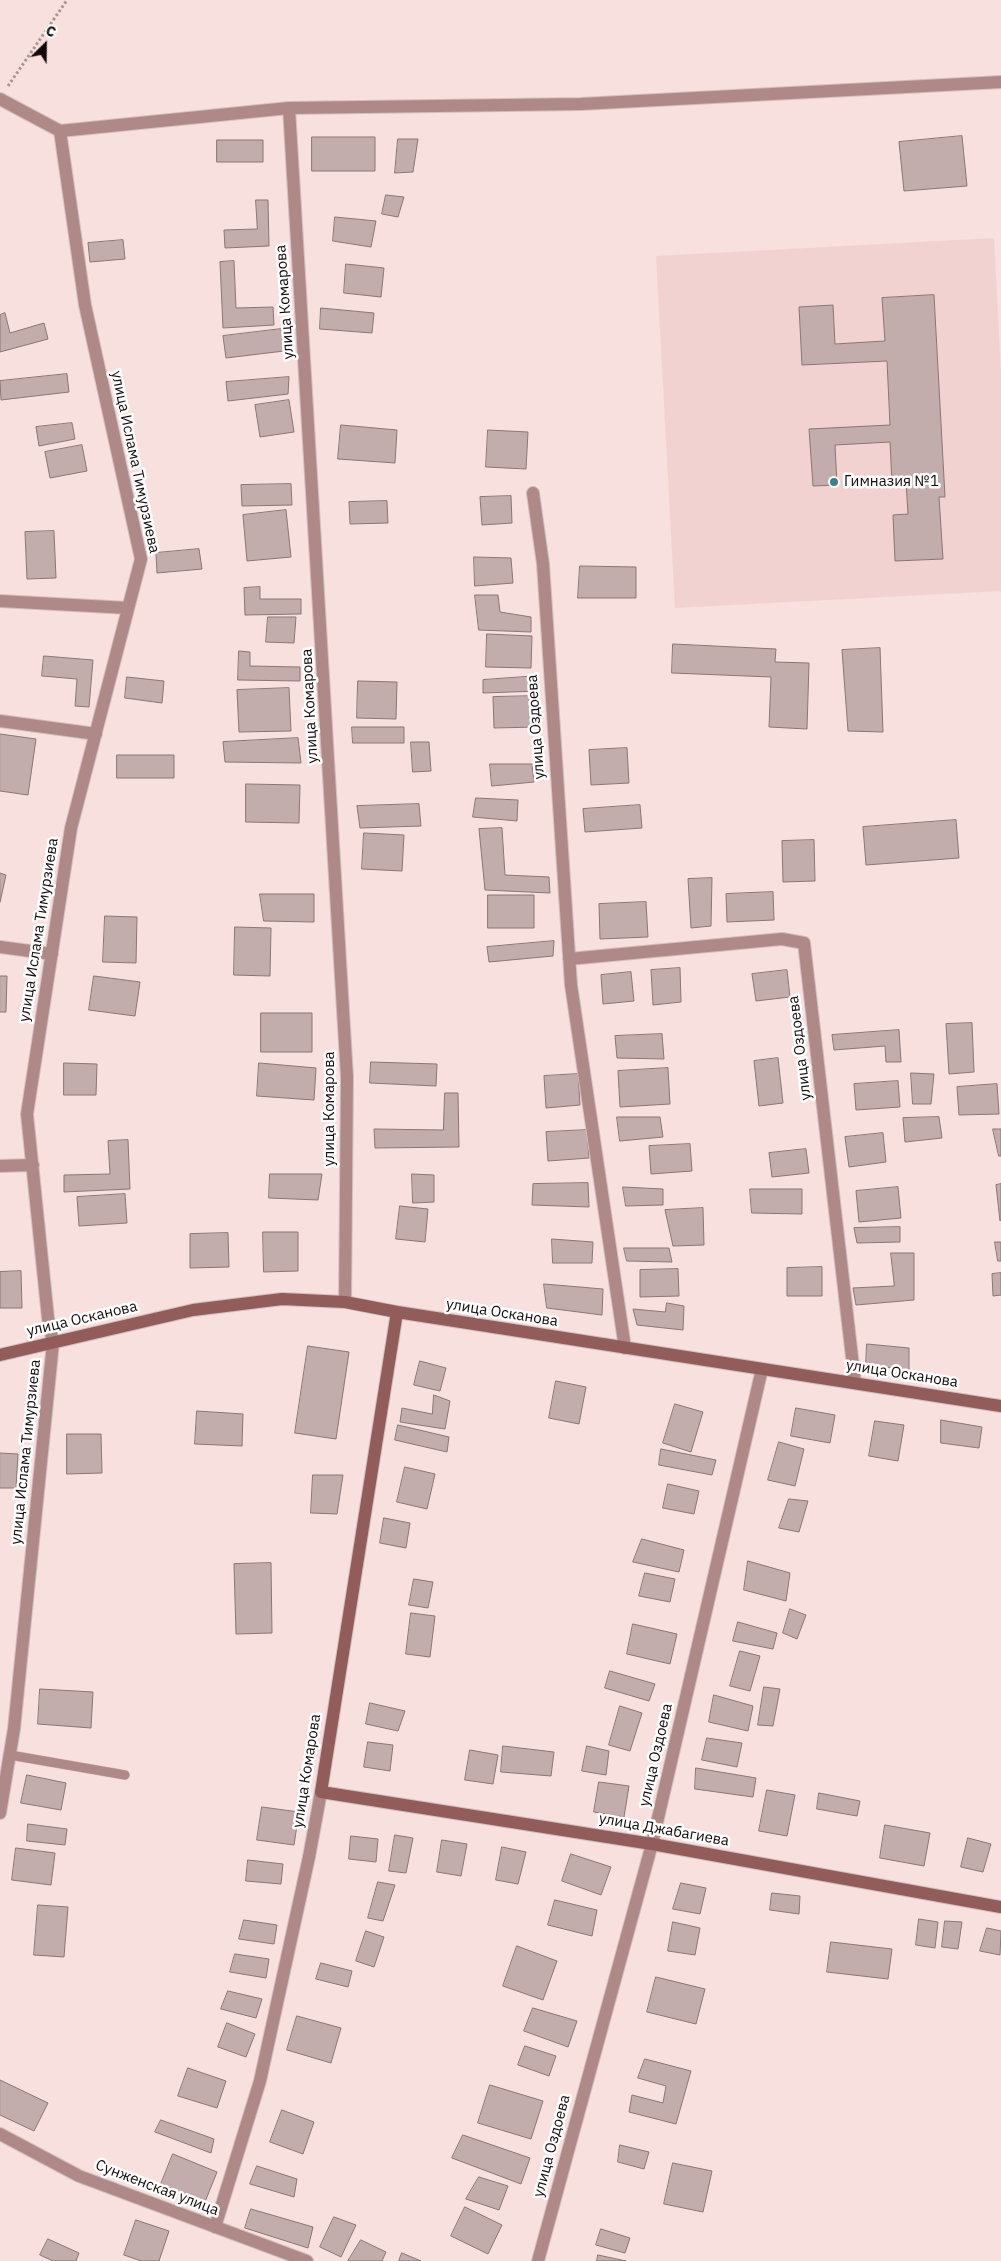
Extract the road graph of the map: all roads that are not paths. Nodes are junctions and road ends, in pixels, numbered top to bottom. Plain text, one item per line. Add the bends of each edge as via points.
1 (1001, 82) edge
2 (3, 94) edge
3 (289, 108) junction
4 (60, 131) junction
5 (533, 493) dead end
6 (0, 601) edge
7 (128, 608) junction
8 (0, 721) edge
9 (96, 734) junction
10 (0, 947) edge
11 (52, 954) junction
12 (569, 959) junction
13 (33, 1165) junction
14 (0, 1166) edge
15 (345, 1302) junction
16 (396, 1312) junction
17 (53, 1343) junction
18 (625, 1348) junction
19 (0, 1355) edge
20 (762, 1369) junction
21 (855, 1383) junction
22 (1001, 1406) edge
23 (10, 1755) junction
24 (125, 1775) dead end
25 (321, 1792) junction
26 (0, 1813) edge
27 (652, 1844) junction
28 (1001, 1907) edge
29 (0, 2134) edge
30 (215, 2227) junction
31 (307, 2261) edge
32 (538, 2261) edge

1 - 3 street via 581,104
2 - 4 street
3 - 4 street
3 - 15 street, улица Комарова via 347,1077
4 - 7 street, улица Ислама Тимурзиева via 85,305 141,559
5 - 12 street, улица Оздоева via 543,564
6 - 7 street
7 - 9 street, улица Ислама Тимурзиева
8 - 9 street
9 - 11 street, улица Ислама Тимурзиева via 71,828
10 - 11 street
11 - 13 street, улица Ислама Тимурзиева via 27,1114
12 - 18 street, улица Оздоева via 570,985
12 - 21 street, улица Оздоева via 782,939 804,944
13 - 14 street
13 - 17 street, улица Ислама Тимурзиева
15 - 16 main road, улица Осканова
15 - 17 main road, улица Осканова via 282,1299 193,1310
16 - 18 main road, улица Осканова
16 - 25 main road, улица Комарова
17 - 19 main road, улица Осканова
17 - 23 street, улица Ислама Тимурзиева
18 - 20 main road, улица Осканова
20 - 21 main road, улица Осканова
20 - 27 street, улица Оздоева
21 - 22 main road, улица Осканова
23 - 24 lane
23 - 26 street, улица Ислама Тимурзиева
25 - 27 main road, улица Джабагиева
25 - 30 street, улица Комарова via 260,2081
27 - 28 main road, улица Джабагиева
27 - 32 street, улица Оздоева
29 - 30 street, Сунженская улица via 79,2176
30 - 31 street, Сунженская улица

